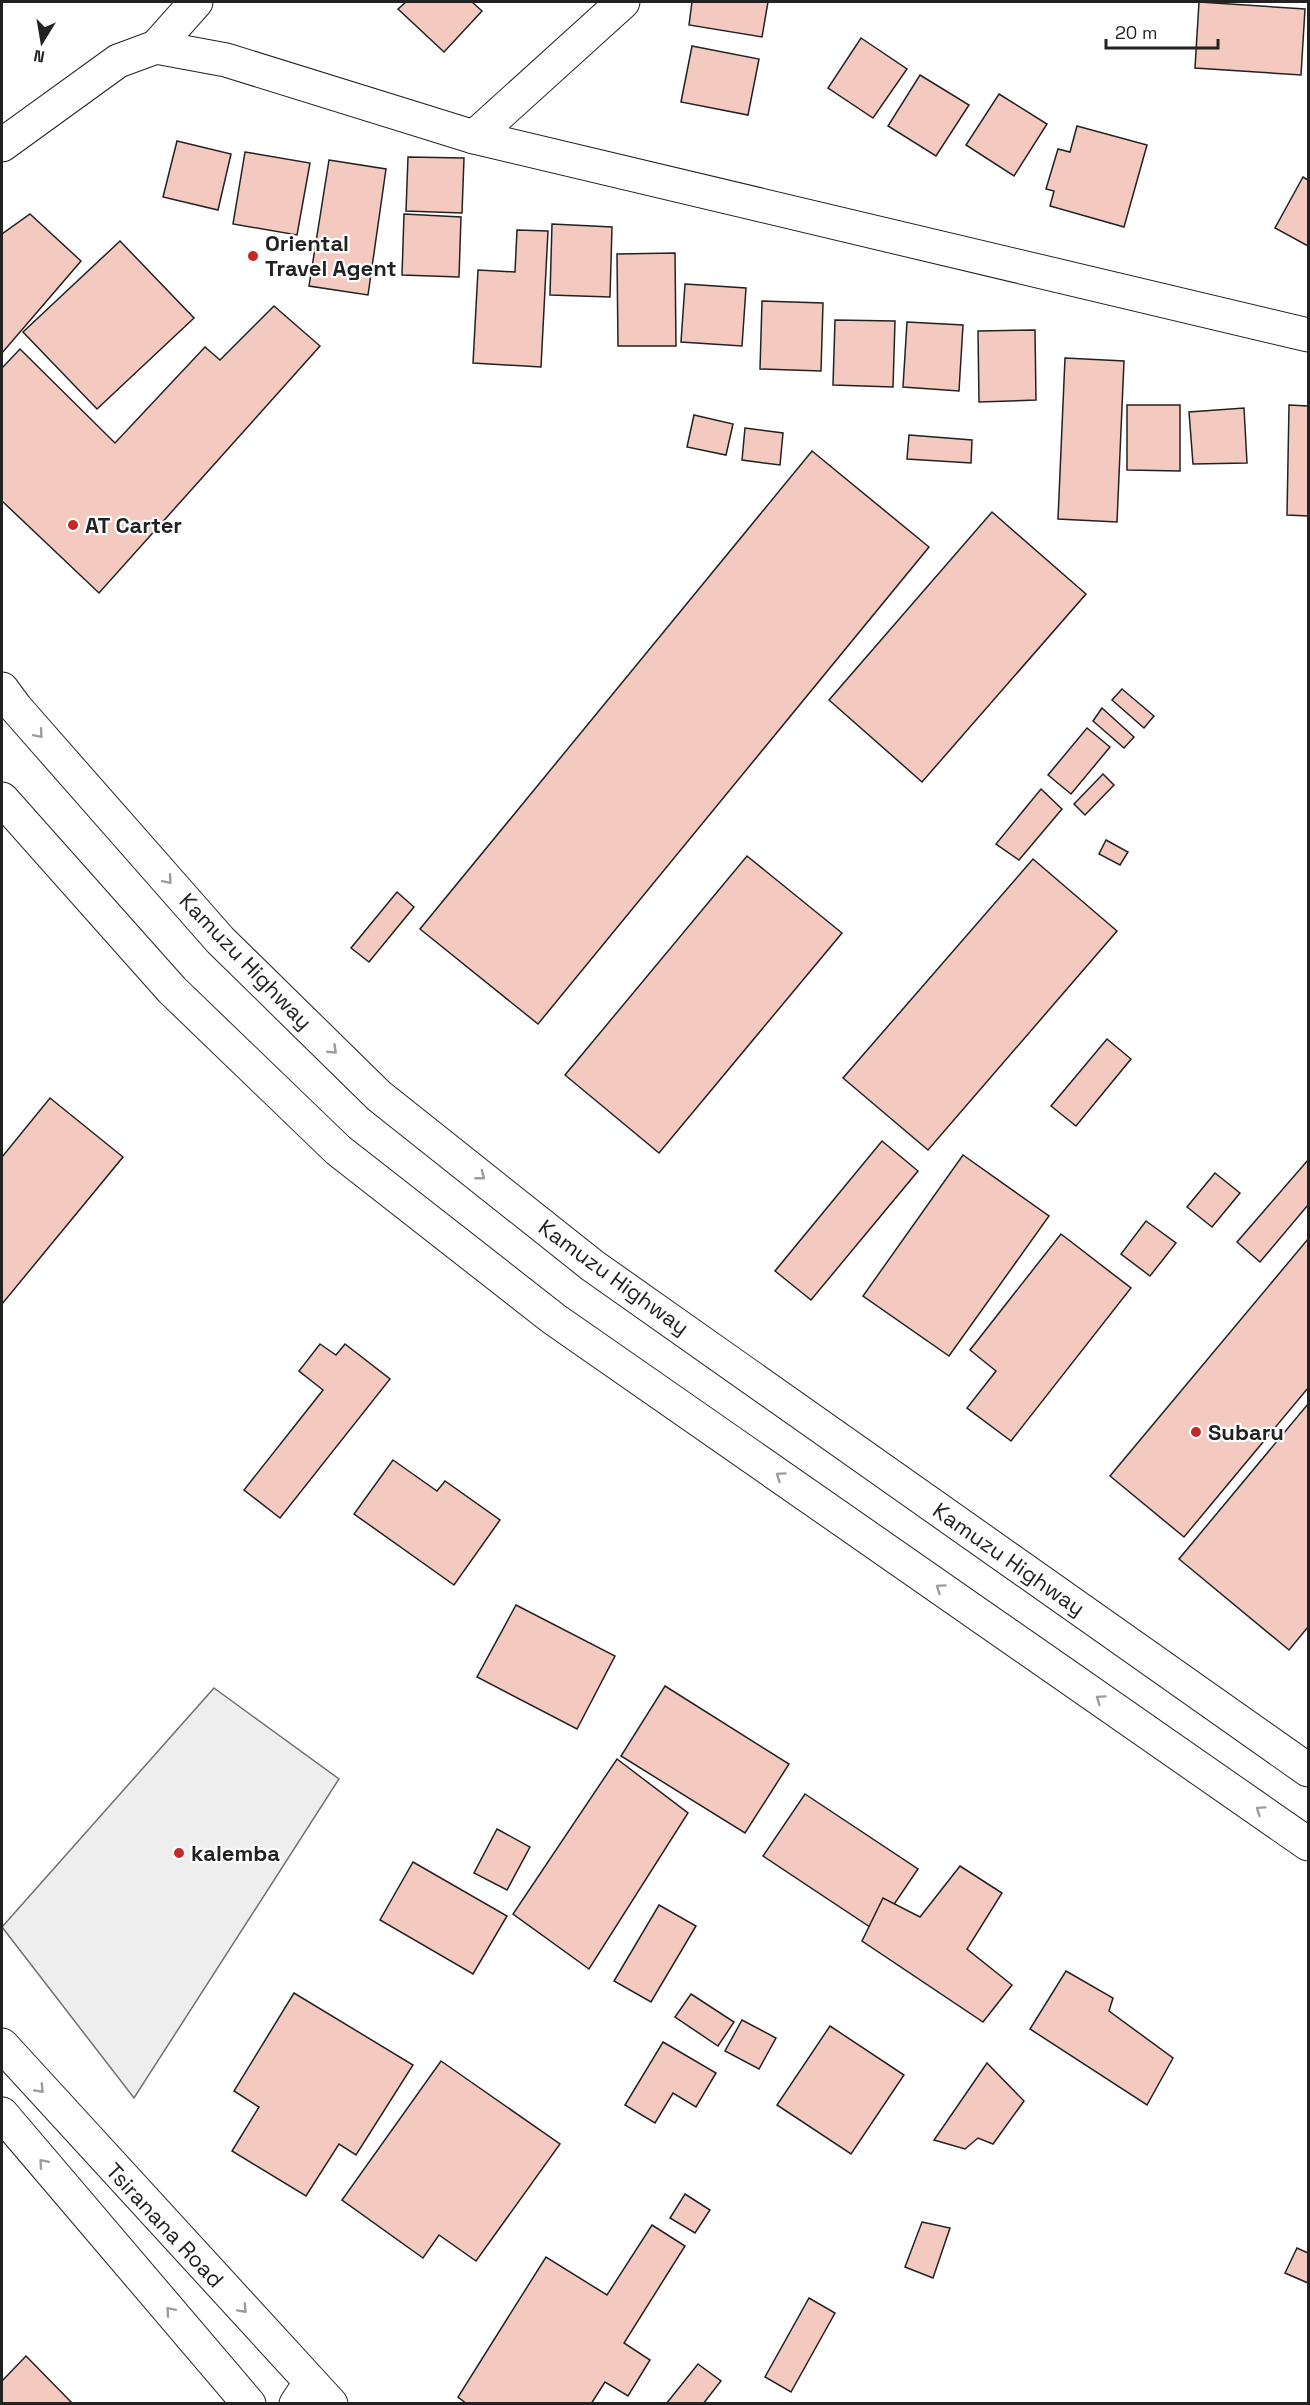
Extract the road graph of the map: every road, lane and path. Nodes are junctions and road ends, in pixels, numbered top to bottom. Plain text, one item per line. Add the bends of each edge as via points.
1 (196, 2) edge
2 (623, 2) edge
3 (156, 47) junction
4 (474, 137) junction
5 (2, 145) edge
6 (1308, 335) edge
7 (2, 689) edge
8 (2, 799) edge
9 (1308, 1770) edge
10 (1308, 1844) edge
11 (2, 2044) edge
12 (2, 2114) edge
13 (312, 2396) edge
14 (249, 2403) edge

1 - 3 main road
2 - 4 main road
3 - 4 main road via 226,60
3 - 5 main road via 118,61
4 - 6 main road
7 -> 9 main road, Kamuzu Highway via 220,940 380,1096 593,1266
10 -> 8 main road via 554,1319 338,1150 172,990
11 -> 13 main road, Tsiranana Road
14 -> 12 main road

